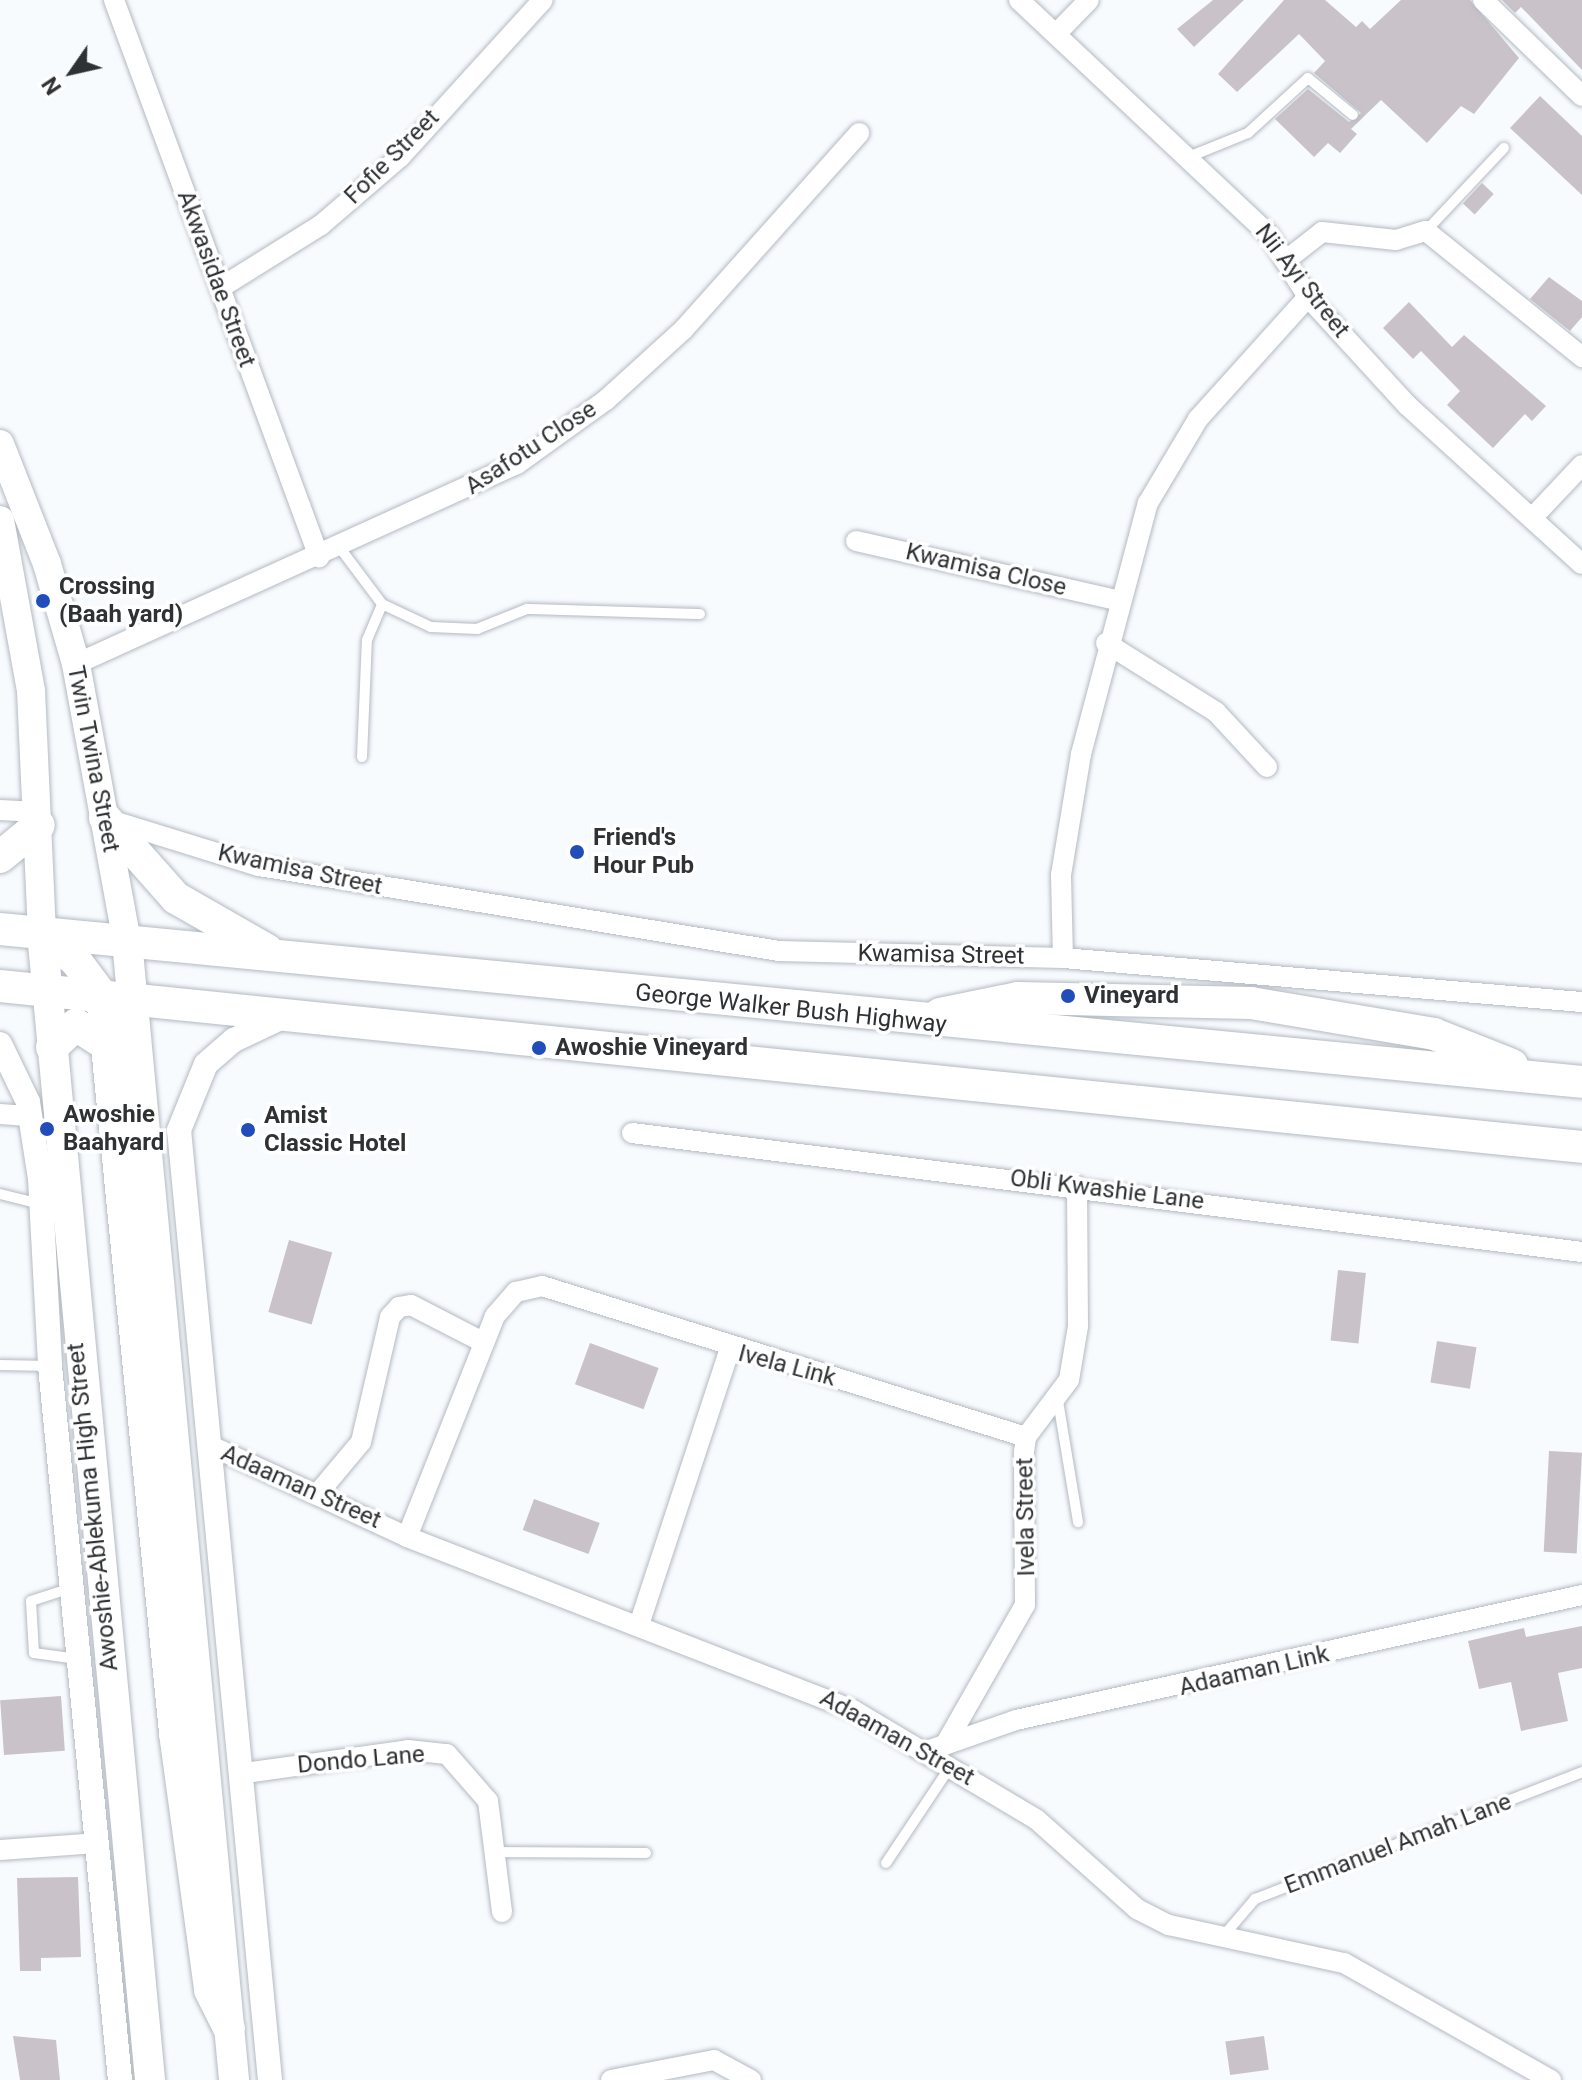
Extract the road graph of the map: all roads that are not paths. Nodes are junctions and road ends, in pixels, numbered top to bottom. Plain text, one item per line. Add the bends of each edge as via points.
1 (114, 0) edge
2 (543, 0) edge
3 (1019, 0) edge
4 (1089, 0) edge
5 (1483, 0) edge
6 (1056, 34) junction
7 (1582, 96) edge
8 (1353, 115) dead end
9 (859, 133) dead end
10 (1504, 148) dead end
11 (1191, 156) junction
12 (1426, 231) junction
13 (1285, 261) junction
14 (220, 288) junction
15 (1308, 297) junction
16 (1582, 357) edge
17 (0, 444) edge
18 (1582, 465) edge
19 (1533, 517) junction
20 (0, 520) edge
21 (856, 541) dead end
22 (340, 548) junction
23 (319, 557) junction
24 (1582, 564) edge
25 (1116, 600) junction
26 (382, 604) junction
27 (700, 614) dead end
28 (1106, 643) junction
29 (76, 664) junction
30 (362, 757) dead end
31 (1267, 767) dead end
32 (0, 810) edge
33 (39, 818) junction
34 (105, 818) junction
35 (0, 857) edge
36 (0, 929) edge
37 (42, 933) junction
38 (127, 941) junction
39 (280, 957) junction
40 (1063, 958) junction
41 (0, 986) edge
42 (46, 991) junction
43 (117, 998) junction
44 (1582, 1002) edge
45 (295, 1012) junction
46 (903, 1021) junction
47 (0, 1044) edge
48 (107, 1045) junction
49 (52, 1047) junction
50 (1544, 1077) junction
51 (1582, 1082) edge
52 (0, 1114) edge
53 (31, 1116) junction
54 (632, 1133) dead end
55 (1582, 1147) edge
56 (1077, 1186) junction
57 (0, 1194) edge
58 (42, 1205) junction
59 (1582, 1252) edge
60 (483, 1342) junction
61 (731, 1346) junction
62 (0, 1365) edge
63 (65, 1367) junction
64 (1058, 1401) junction
65 (1026, 1437) junction
66 (209, 1445) junction
67 (320, 1491) junction
68 (1078, 1522) dead end
69 (407, 1537) junction
70 (72, 1587) junction
71 (1582, 1595) edge
72 (640, 1622) junction
73 (79, 1659) junction
74 (936, 1748) junction
75 (951, 1765) junction
76 (1582, 1772) edge
77 (245, 1773) junction
78 (97, 1843) junction
79 (0, 1850) edge
80 (495, 1852) junction
81 (646, 1853) dead end
82 (886, 1863) dead end
83 (502, 1912) dead end
84 (1226, 1933) junction
85 (229, 2028) junction
86 (120, 2080) edge
87 (150, 2080) edge
88 (234, 2080) edge
89 (270, 2080) edge
90 (611, 2080) edge
91 (751, 2080) edge
92 (1551, 2080) edge

1 - 14 street, Akwasidae Street
2 - 14 street, Fofie Street via 400,157 321,225
3 - 6 street, Nii Ayi Street
4 - 6 street
5 - 7 street
6 - 11 street, Nii Ayi Street
8 - 11 lane via 1308,78 1248,133
9 - 22 street, Asafotu Close via 684,329 606,400 517,464
10 - 12 lane
11 - 13 street, Nii Ayi Street
12 - 13 street via 1396,240 1322,232
12 - 16 street
13 - 15 street, Nii Ayi Street
14 - 23 street, Akwasidae Street
15 - 19 street, Nii Ayi Street via 1407,405
15 - 25 street via 1198,419 1148,503
17 - 29 main road, Twin Twina Street via 47,564
18 - 19 street
19 - 24 street, Nii Ayi Street
20 - 33 main road, Twin Twina Street via 31,691
21 - 25 street, Kwamisa Close
22 - 23 street, Asafotu Close
22 - 26 lane
23 - 29 street, Asafotu Close
25 - 28 street
26 - 27 lane via 431,627 460,629 527,609
26 - 30 lane via 367,640
28 - 31 street via 1216,712
28 - 40 street via 1061,875
29 - 34 main road, Twin Twina Street
32 - 33 street
33 - 35 highway
33 - 37 main road, Twin Twina Street
34 - 38 main road, Twin Twina Street
34 - 39 highway via 176,898
34 - 40 street, Kwamisa Street via 259,866 779,951
36 - 37 highway, George Walker Bush Highway
37 - 38 highway, George Walker Bush Highway
37 - 42 main road, Awoshie-Ablekuma High Street
37 - 43 highway
38 - 39 highway, George Walker Bush Highway
38 - 43 main road
39 - 46 highway, George Walker Bush Highway
40 - 44 street, Kwamisa Street
41 - 42 highway
42 - 43 highway
42 - 49 main road, Awoshie-Ablekuma High Street
43 - 45 highway
43 - 48 highway
43 - 85 main road
45 - 55 highway
45 - 66 street via 234,1040 206,1064 179,1130
46 - 50 highway, George Walker Bush Highway
46 - 50 highway via 1018,998 1251,1003 1434,1034
47 - 53 street, Awoshie-Ablekuma High Street via 19,1074
48 - 49 highway via 76,1025
48 - 85 highway via 175,1733 210,1990
49 - 63 main road, Awoshie-Ablekuma High Street
50 - 51 highway, George Walker Bush Highway
52 - 53 street
53 - 58 street, Awoshie-Ablekuma High Street
54 - 56 street, Obli Kwashie Lane
56 - 59 street, Obli Kwashie Lane
56 - 64 street, Ivela Street via 1078,1326
57 - 58 lane
58 - 63 street, Awoshie-Ablekuma High Street
60 - 61 street via 516,1292 542,1286
60 - 67 street via 411,1305 399,1307 390,1317 361,1442
60 - 69 street
61 - 65 street, Ivela Link
61 - 72 street, Ivela Link
62 - 63 lane
63 - 70 street, Awoshie-Ablekuma High Street
63 - 87 main road, Awoshie-Ablekuma High Street
64 - 65 street, Ivela Street
64 - 68 lane
65 - 74 street, Ivela Street via 1025,1605
66 - 67 street, Adaaman Street
66 - 77 street
67 - 69 street, Adaaman Street
69 - 72 street, Adaaman Street
70 - 73 street, Awoshie-Ablekuma High Street
70 - 73 lane via 31,1601 34,1653
71 - 74 street, Adaaman Link via 1016,1720
72 - 74 street, Adaaman Street
73 - 78 street, Awoshie-Ablekuma High Street
74 - 75 street, Adaaman Street
75 - 82 lane
75 - 84 street, Adaaman Street via 1036,1819 1137,1909 1169,1925
76 - 84 lane, Emmanuel Amah Lane via 1255,1899
77 - 80 street, Dondo Lane via 408,1750 447,1754 488,1801
77 - 89 street
78 - 79 street
78 - 86 street, Awoshie-Ablekuma High Street
80 - 81 lane
80 - 83 street, Dondo Lane
84 - 92 street, Adaaman Street via 1344,1963
85 - 88 main road
90 - 91 street via 714,2060

